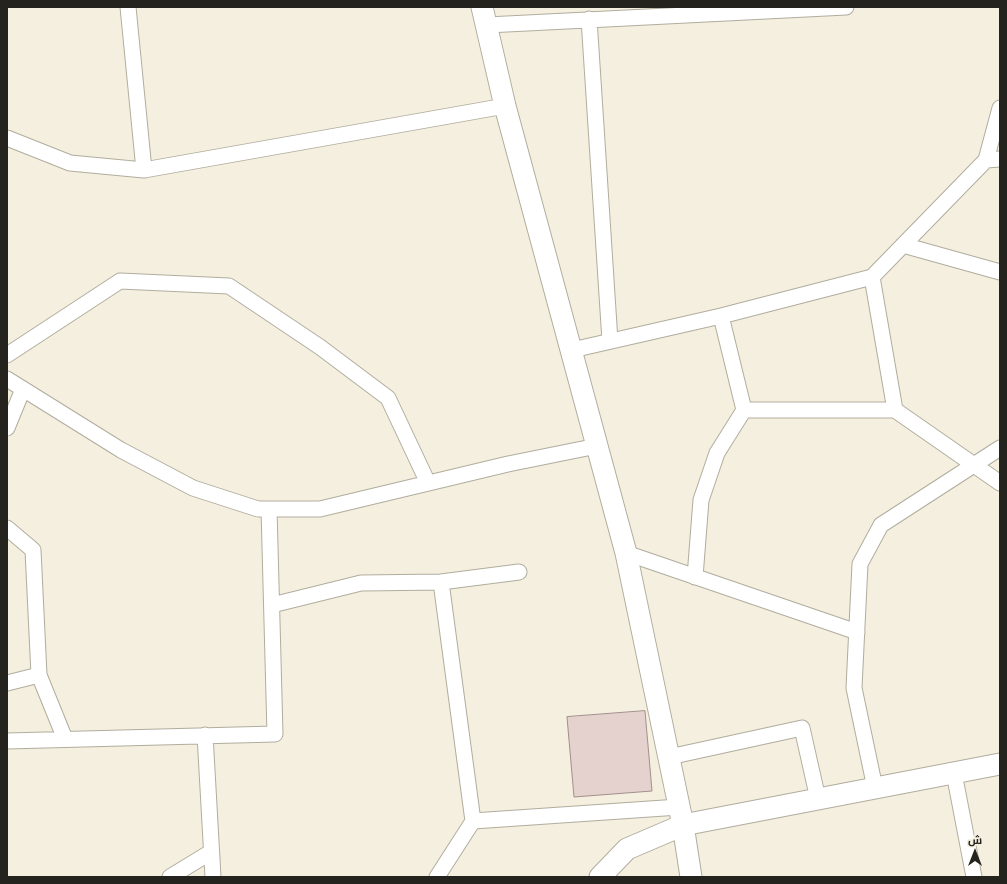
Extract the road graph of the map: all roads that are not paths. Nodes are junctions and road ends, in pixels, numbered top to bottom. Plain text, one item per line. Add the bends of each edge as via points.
1 (128, 7) edge
2 (846, 7) edge
3 (811, 8) edge
4 (485, 16) edge
5 (589, 19) junction
6 (505, 106) junction
7 (1000, 108) edge
8 (7, 138) edge
9 (993, 159) edge
10 (144, 170) junction
11 (903, 245) junction
12 (1000, 272) edge
13 (872, 278) junction
14 (721, 316) junction
15 (610, 341) junction
16 (572, 350) junction
17 (7, 355) edge
18 (7, 379) edge
19 (23, 389) junction
20 (744, 410) junction
21 (895, 410) junction
22 (7, 428) edge
23 (597, 446) junction
24 (1000, 448) edge
25 (975, 465) junction
26 (428, 483) junction
27 (1000, 483) edge
28 (269, 509) junction
29 (7, 528) edge
30 (626, 553) junction
31 (519, 572) dead end
32 (695, 577) junction
33 (442, 582) junction
34 (272, 605) junction
35 (857, 632) junction
36 (40, 675) junction
37 (7, 683) edge
38 (205, 735) junction
39 (65, 739) junction
40 (7, 741) edge
41 (669, 757) junction
42 (1000, 764) edge
43 (954, 773) junction
44 (875, 788) junction
45 (818, 799) junction
46 (681, 816) junction
47 (473, 821) junction
48 (211, 852) junction
49 (170, 877) edge
50 (213, 877) edge
51 (437, 877) edge
52 (600, 877) edge
53 (691, 877) edge
54 (974, 877) edge

1 - 10 street
2 - 3 street
3 - 5 street
4 - 5 street
4 - 6 street
5 - 15 street
6 - 10 street
6 - 16 street
7 - 9 street
8 - 10 street via 70,163
9 - 11 street
11 - 12 street
11 - 13 street
13 - 14 street
13 - 21 street
14 - 15 street
14 - 20 street
15 - 16 street
16 - 23 street
17 - 26 street via 120,281 229,286 320,347 388,398
18 - 19 street
19 - 22 street
19 - 28 street via 121,450 193,488 258,509
20 - 21 street
20 - 32 street via 717,452 701,500
21 - 25 street
23 - 26 street
23 - 30 street
24 - 25 street
25 - 27 street
25 - 35 street via 881,525 860,564
26 - 28 street via 320,508
28 - 34 street
29 - 36 street via 33,550
30 - 32 street
30 - 41 street
31 - 33 street
32 - 35 street
33 - 34 street via 361,583
33 - 47 street
34 - 38 street via 275,734
35 - 44 street via 854,688
36 - 37 street
36 - 39 street
38 - 39 street
38 - 48 street
39 - 40 street
41 - 45 street via 802,728
41 - 46 street
42 - 43 street
43 - 44 street
43 - 54 street
44 - 45 street
45 - 46 street
46 - 47 street
46 - 52 street via 627,849
46 - 53 street
47 - 51 street
48 - 49 street
48 - 50 street

